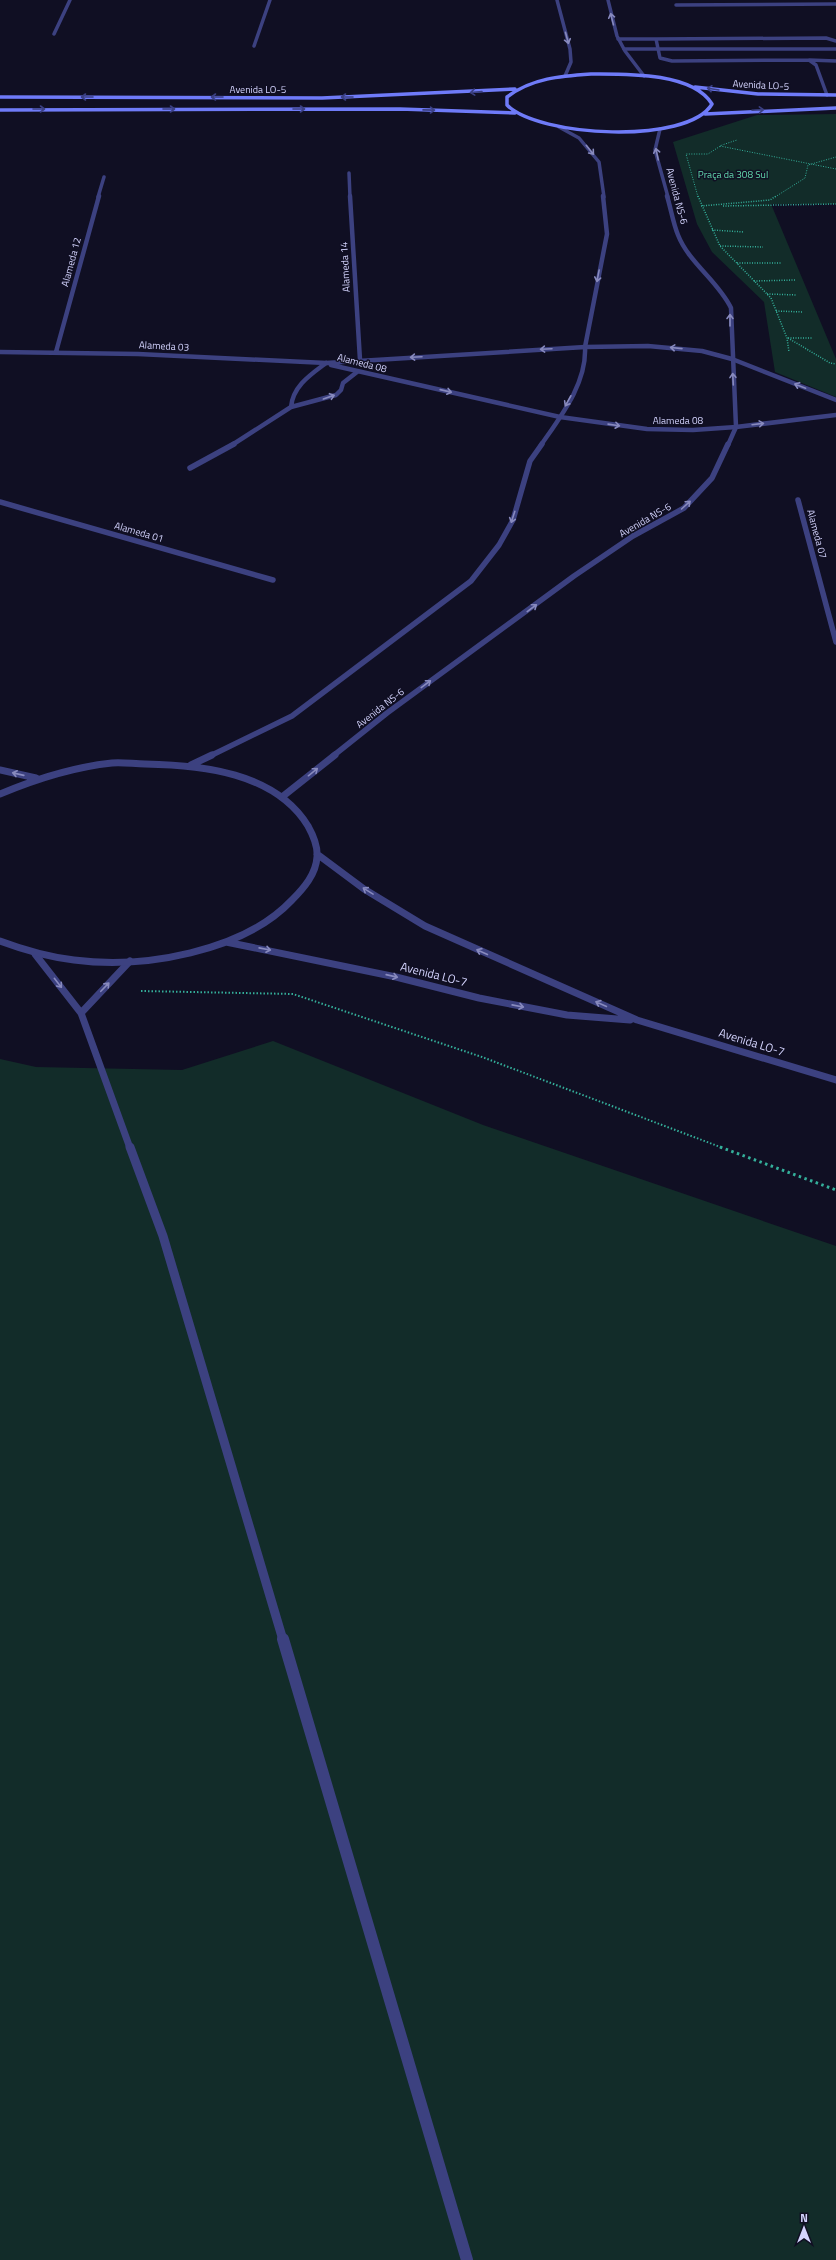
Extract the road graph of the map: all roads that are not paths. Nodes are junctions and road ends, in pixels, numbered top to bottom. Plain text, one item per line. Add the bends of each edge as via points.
1 (70, 0) edge
2 (270, 0) edge
3 (557, 0) edge
4 (608, 0) edge
5 (836, 4) edge
6 (676, 5) dead end
7 (54, 34) dead end
8 (618, 39) junction
9 (656, 40) junction
10 (836, 41) edge
11 (254, 46) dead end
12 (624, 49) junction
13 (659, 49) junction
14 (836, 49) edge
15 (809, 60) junction
16 (836, 61) edge
17 (565, 76) junction
18 (644, 76) junction
19 (686, 85) junction
20 (515, 89) junction
21 (827, 95) junction
22 (836, 95) edge
23 (0, 97) edge
24 (836, 108) edge
25 (0, 110) edge
26 (515, 113) junction
27 (705, 114) junction
28 (559, 127) junction
29 (660, 129) junction
30 (349, 173) dead end
31 (104, 176) dead end
32 (585, 347) junction
33 (0, 352) edge
34 (56, 352) junction
35 (732, 359) junction
36 (360, 360) junction
37 (326, 364) junction
38 (357, 372) junction
39 (836, 400) edge
40 (291, 407) junction
41 (836, 416) edge
42 (560, 417) junction
43 (736, 427) junction
44 (190, 468) dead end
45 (798, 500) dead end
46 (0, 502) edge
47 (273, 580) dead end
48 (836, 642) edge
49 (190, 765) junction
50 (0, 770) edge
51 (36, 778) junction
52 (0, 794) edge
53 (282, 797) junction
54 (317, 854) junction
55 (0, 941) edge
56 (226, 942) junction
57 (35, 954) junction
58 (130, 961) junction
59 (81, 1013) junction
60 (637, 1020) junction
61 (836, 1080) edge
62 (466, 2260) edge

1 - 7 street
2 - 11 street
3 -> 17 street via 572,62
8 -> 4 street
5 - 6 street
8 - 9 street
8 - 12 street
9 - 10 street via 826,38
9 - 13 street
12 - 13 street
12 - 18 street
13 - 14 street
13 - 15 street via 660,58 672,61
15 - 16 street
15 - 21 street via 816,65
17 - 18 main road, Avenida LO-5
17 - 20 main road, Avenida LO-5 via 536,81
18 - 19 main road, Avenida LO-5
21 -> 19 main road, Avenida LO-5 via 751,94
19 - 27 main road via 705,94 712,104
20 -> 23 main road, Avenida LO-5 via 382,97
20 - 26 main road via 507,97 506,105
21 - 22 main road, Avenida LO-5
27 -> 24 main road, Avenida LO-5
25 -> 26 main road, Avenida LO-5 via 400,110
26 - 28 main road via 533,121
27 - 29 main road via 695,120
28 - 29 main road via 592,131
28 -> 32 street via 579,138 599,162 605,208 607,234
35 -> 29 street, Avenida NS-6 via 731,308 678,236 655,150
30 - 36 street, Alameda 14
31 - 34 street, Alameda 12
35 -> 32 street, Alameda 08 via 676,348
32 -> 36 street, Alameda 08
32 -> 42 street via 586,362 577,386
33 - 34 street, Alameda 03
34 - 37 street, Alameda 03
39 -> 35 street, Alameda 08
43 -> 35 street, Avenida NS-6
36 - 37 street, Alameda 08
37 - 38 street, Alameda 08
37 - 40 street via 307,377 296,390 291,397
40 -> 38 street via 336,395 343,383
38 -> 42 street, Alameda 08
40 - 44 street via 237,442
43 -> 41 street, Alameda 08
42 -> 43 street, Alameda 08 via 647,429 693,430
42 -> 49 street via 530,461 513,520 499,545 472,581 292,716
53 -> 43 street, Avenida NS-6 via 387,713 574,576 633,536 684,508 712,478
45 - 48 street, Alameda 07
46 - 47 street, Alameda 01
49 - 51 street via 113,763
49 - 53 street via 241,777
51 -> 50 street
51 - 52 street
53 - 54 street via 309,823
54 - 56 street via 311,878 293,902 265,924
60 -> 54 street, Avenida LO-7 via 425,926 364,889
55 - 57 street
56 - 58 street via 164,957
56 -> 60 street, Avenida LO-7 via 567,1015
57 - 58 street via 98,962
57 -> 59 street
59 -> 58 street
59 - 62 street via 163,1236
60 - 61 street, Avenida LO-7

